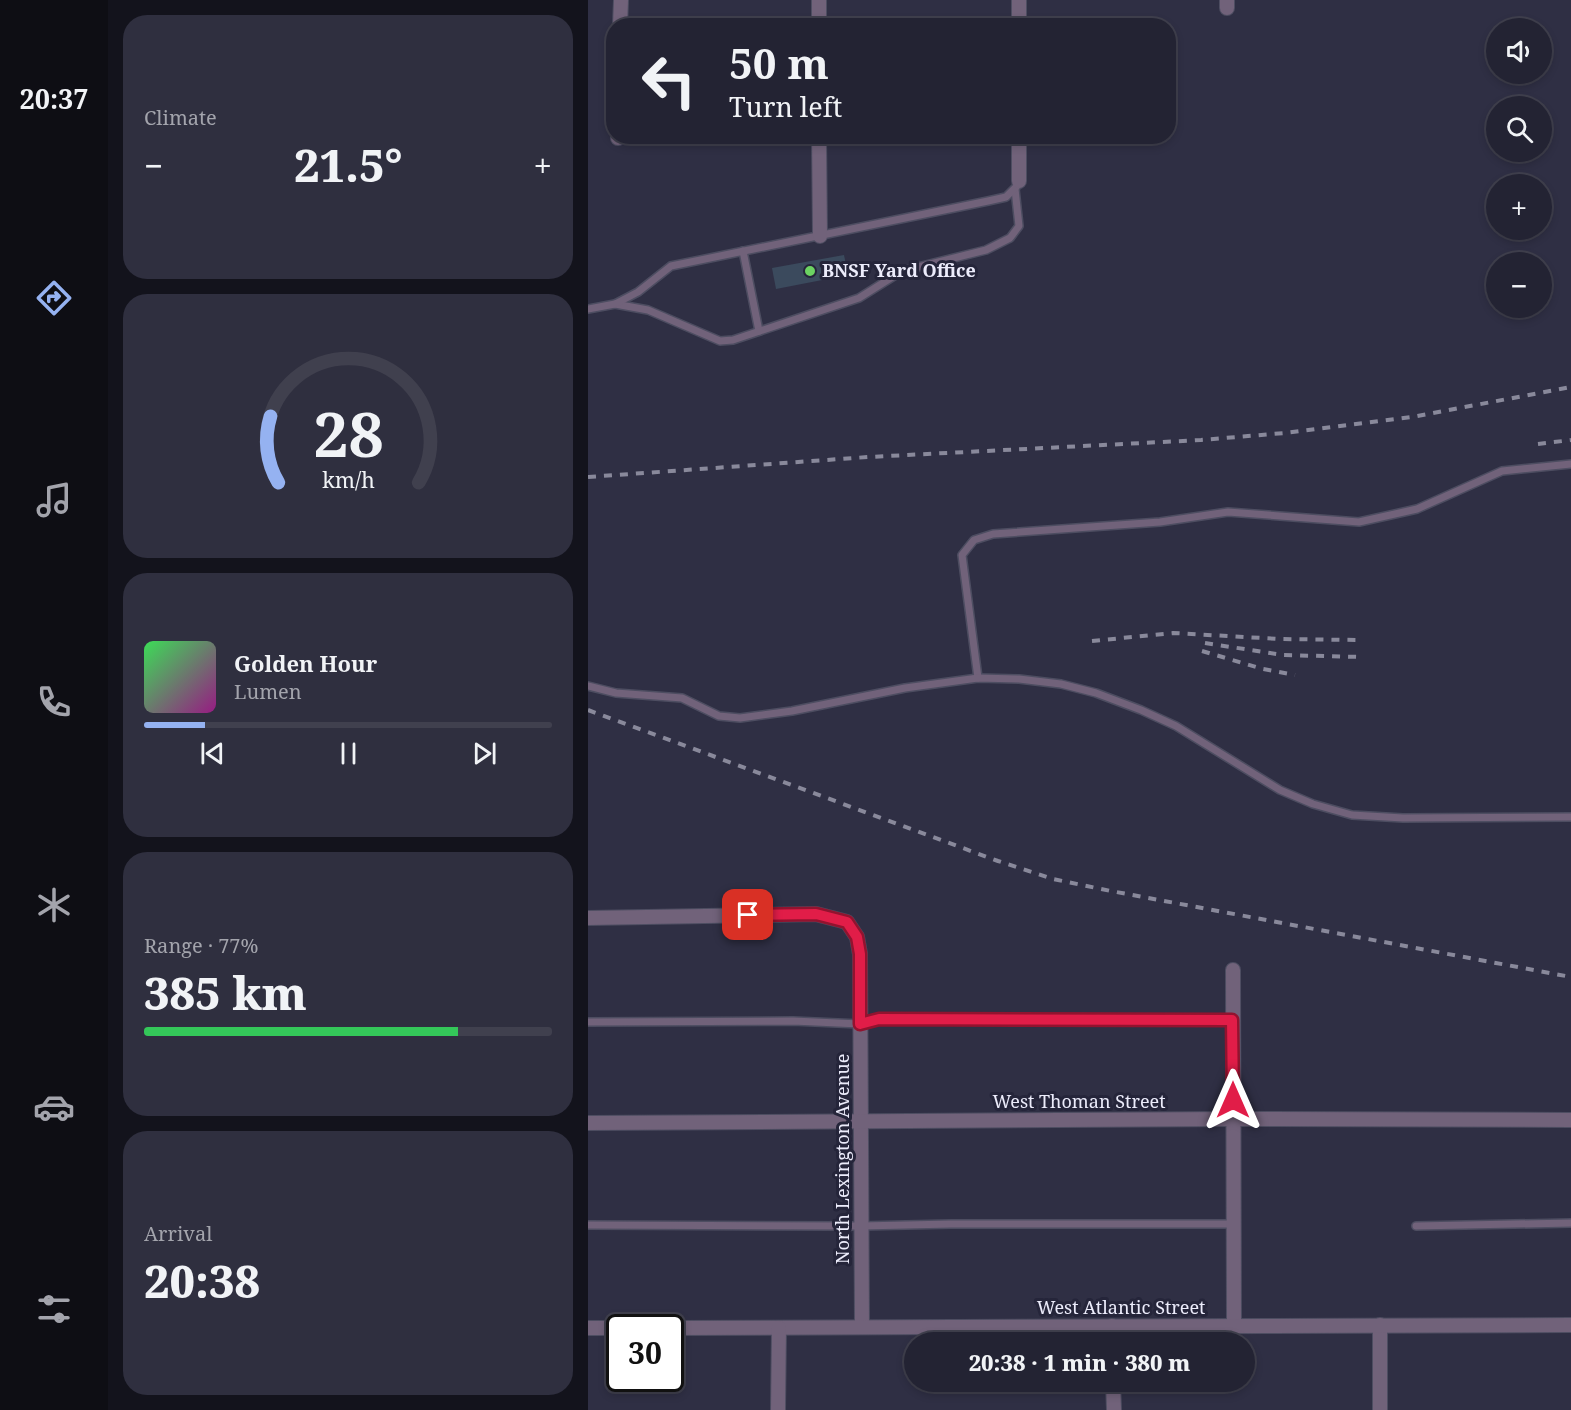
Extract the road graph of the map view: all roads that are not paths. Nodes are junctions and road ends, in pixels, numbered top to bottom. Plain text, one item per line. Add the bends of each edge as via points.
1 (621, 0) edge
2 (819, 0) edge
3 (1019, 0) edge
4 (620, 18) edge
5 (819, 18) edge
6 (1019, 18) edge
7 (819, 144) edge
8 (1019, 144) edge
9 (1017, 185) junction
10 (819, 236) junction
11 (743, 252) junction
12 (615, 303) junction
13 (588, 309) edge
14 (759, 331) junction
15 (1571, 464) edge
16 (978, 678) junction
17 (588, 686) edge
18 (1571, 817) edge
19 (588, 918) edge
20 (1233, 970) dead end
21 (1232, 1020) junction
22 (588, 1022) edge
23 (860, 1024) junction
24 (1233, 1119) junction
25 (1571, 1120) edge
26 (861, 1122) junction
27 (588, 1123) edge
28 (1571, 1223) edge
29 (1234, 1224) junction
30 (588, 1225) edge
31 (861, 1226) junction
32 (1416, 1226) dead end
33 (1380, 1325) junction
34 (1571, 1325) edge
35 (1112, 1326) junction
36 (1234, 1326) junction
37 (862, 1327) junction
38 (588, 1328) edge
39 (606, 1328) edge
40 (684, 1328) edge
41 (779, 1328) junction
42 (1112, 1332) edge
43 (1113, 1392) edge
44 (778, 1410) edge
45 (1114, 1410) edge
46 (1380, 1410) edge

1 - 4 street
2 - 5 street
3 - 6 street
7 - 10 street
8 - 9 street
9 - 10 lane via 1006,197
9 - 14 lane via 1019,225 1010,238 986,250 902,272 859,298
10 - 11 lane
11 - 12 lane via 671,266 638,292
11 - 14 lane
12 - 13 lane
12 - 14 lane via 648,310 720,341
15 - 16 lane via 1502,471 1417,509 1359,522 1228,512 1160,522 993,534 974,540 962,555
16 - 17 lane via 740,718 719,716 682,698 616,693
16 - 18 lane via 1040,681 1096,693 1176,726 1280,790 1352,815
19 - 23 street, North Lexington Avenue via 816,914 847,922 857,937 860,954
20 - 21 street
21 - 23 lane via 879,1019
21 - 24 street
22 - 23 lane
23 - 26 street, North Lexington Avenue
24 - 25 street, West Thoman Street
24 - 26 street, West Thoman Street
24 - 29 street
26 - 27 street, West Thoman Street
26 - 31 street, North Lexington Avenue
28 - 32 lane
29 - 31 lane
29 - 36 street
30 - 31 lane
31 - 37 street, North Lexington Avenue
33 - 34 street, West Atlantic Street
33 - 36 street, West Atlantic Street
33 - 46 street
35 - 36 street, West Atlantic Street
35 - 37 street, West Atlantic Street
35 - 42 street
37 - 41 street, West Atlantic Street
38 - 39 street
40 - 41 street, West Atlantic Street
41 - 44 street
43 - 45 street

